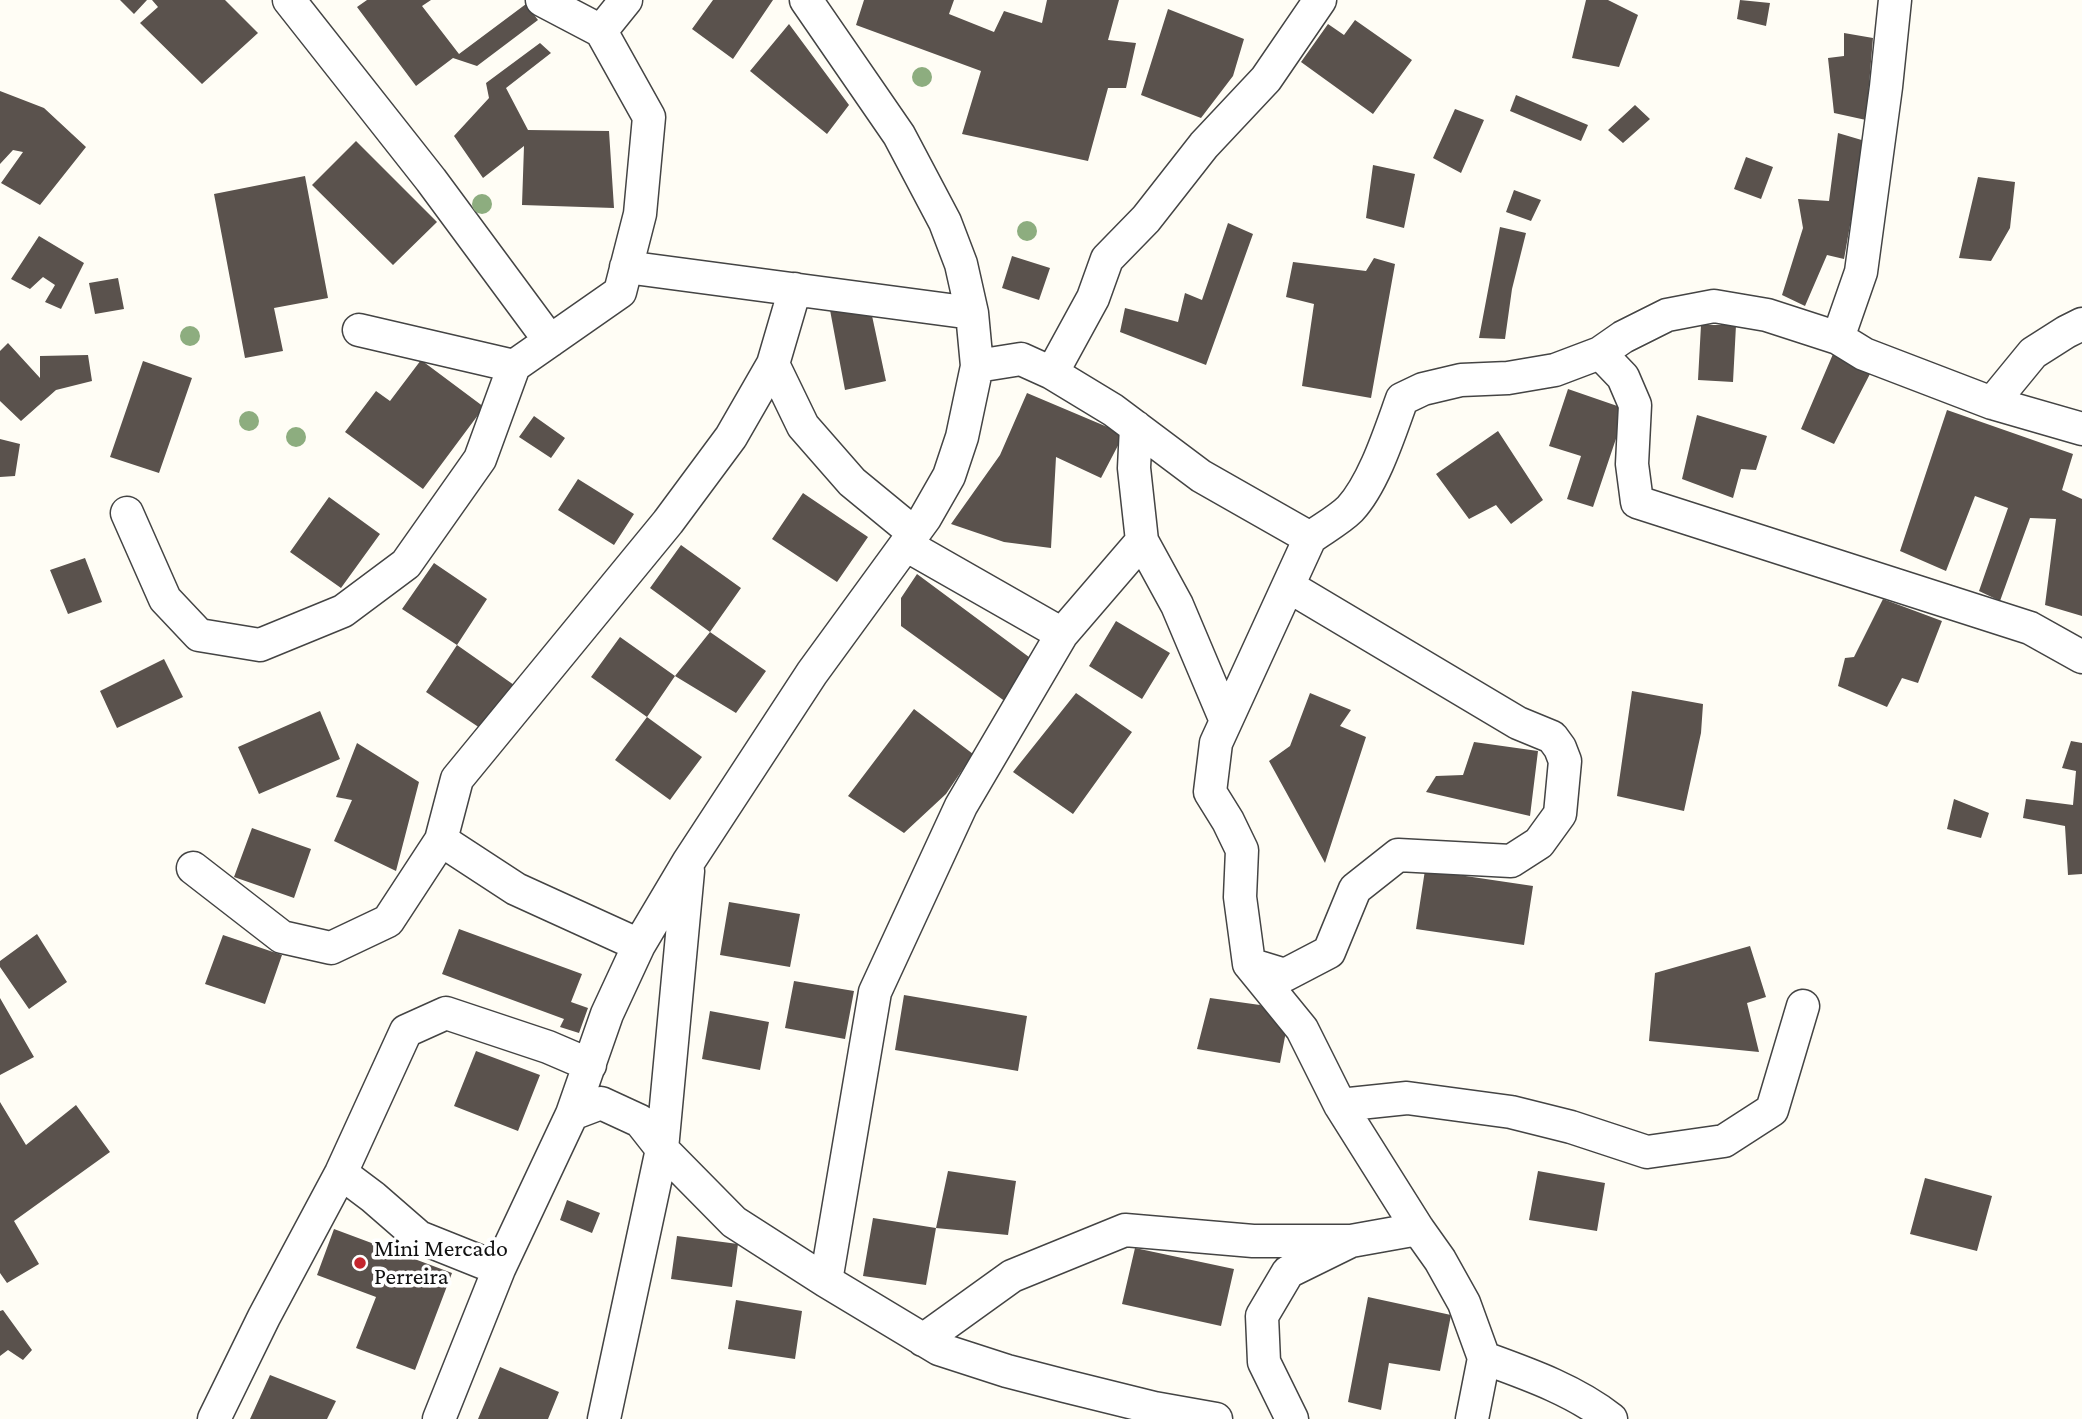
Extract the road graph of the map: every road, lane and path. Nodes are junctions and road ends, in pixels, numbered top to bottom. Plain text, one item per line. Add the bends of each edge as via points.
1 (289, 0) edge
2 (542, 0) edge
3 (626, 0) edge
4 (806, 0) edge
5 (1320, 0) edge
6 (1895, 0) edge
7 (601, 31) junction
8 (626, 267) junction
9 (795, 289) junction
10 (972, 313) junction
11 (2082, 324) edge
12 (359, 330) dead end
13 (1838, 338) junction
14 (550, 341) junction
15 (1600, 354) junction
16 (773, 364) junction
17 (514, 366) junction
18 (977, 366) junction
19 (1052, 373) junction
20 (1992, 402) junction
21 (1136, 427) junction
22 (2082, 429) edge
23 (127, 513) dead end
24 (1310, 538) junction
25 (910, 539) junction
26 (1142, 541) junction
27 (1288, 586) junction
28 (1062, 634) junction
29 (2082, 657) edge
30 (1226, 721) junction
31 (442, 840) junction
32 (689, 862) junction
33 (193, 868) dead end
34 (639, 945) junction
35 (1249, 964) junction
36 (1803, 1006) dead end
37 (590, 1065) junction
38 (1340, 1105) junction
39 (572, 1114) junction
40 (662, 1149) junction
41 (341, 1173) junction
42 (1418, 1229) junction
43 (1351, 1241) junction
44 (499, 1269) junction
45 (826, 1281) junction
46 (923, 1340) junction
47 (1484, 1358) junction
48 (214, 1419) edge
49 (439, 1419) edge
50 (604, 1419) edge
51 (1216, 1419) edge
52 (1292, 1419) edge
53 (1472, 1419) edge
54 (1611, 1419) edge

1 - 14 street
2 - 7 street
3 - 7 street
4 - 10 street via 923,177 961,264
5 - 19 street via 1266,79 1107,260 1093,298
6 - 13 street via 1861,272
7 - 8 street via 649,117 640,214
8 - 9 street
8 - 14 street via 620,292
9 - 10 street
9 - 16 street
10 - 18 street
11 - 20 street via 2033,354
12 - 17 street
13 - 15 street via 1767,315 1714,306 1667,316
13 - 20 street via 1864,354
14 - 17 street
15 - 24 street via 1555,370 1461,380 1402,399 1363,491 1349,510
15 - 29 street via 1623,377 1634,405 1632,464 1637,502 2030,628
16 - 25 street via 803,426
16 - 31 street via 731,438 668,522 457,779
17 - 23 street via 480,459 406,564 343,611 260,645 199,635 165,600
18 - 19 street via 1021,359
18 - 25 street via 949,476
19 - 21 street
20 - 22 street
21 - 24 street via 1202,476
21 - 26 street
24 - 27 street
25 - 28 street
25 - 32 street via 812,673
26 - 28 street
26 - 30 street via 1177,605
27 - 30 street
27 - 35 street via 1518,723 1552,737 1565,761 1560,814 1539,843 1511,861 1398,855 1355,888 1329,952 1285,975
28 - 45 street via 961,806 875,992
30 - 35 street via 1216,743 1210,792 1242,850 1240,897
31 - 33 street via 388,921 331,948 282,937
31 - 34 street via 516,889
32 - 34 street
32 - 40 street
34 - 37 street via 607,1014
35 - 38 street via 1302,1029
36 - 38 street via 1772,1110 1724,1141 1647,1152 1511,1112 1407,1098
37 - 39 street
37 - 41 street via 446,1013 406,1031
38 - 42 street
39 - 40 street via 601,1104 640,1121
39 - 44 street
40 - 45 street via 734,1222
40 - 50 street
41 - 44 street via 419,1237
41 - 48 street
42 - 43 street
42 - 47 street via 1464,1303
43 - 46 street via 1254,1241 1125,1230 1012,1276
43 - 52 street via 1288,1272 1262,1317 1264,1362
44 - 49 street
45 - 46 street
46 - 51 street via 1030,1377
47 - 53 street
47 - 54 street via 1544,1380

